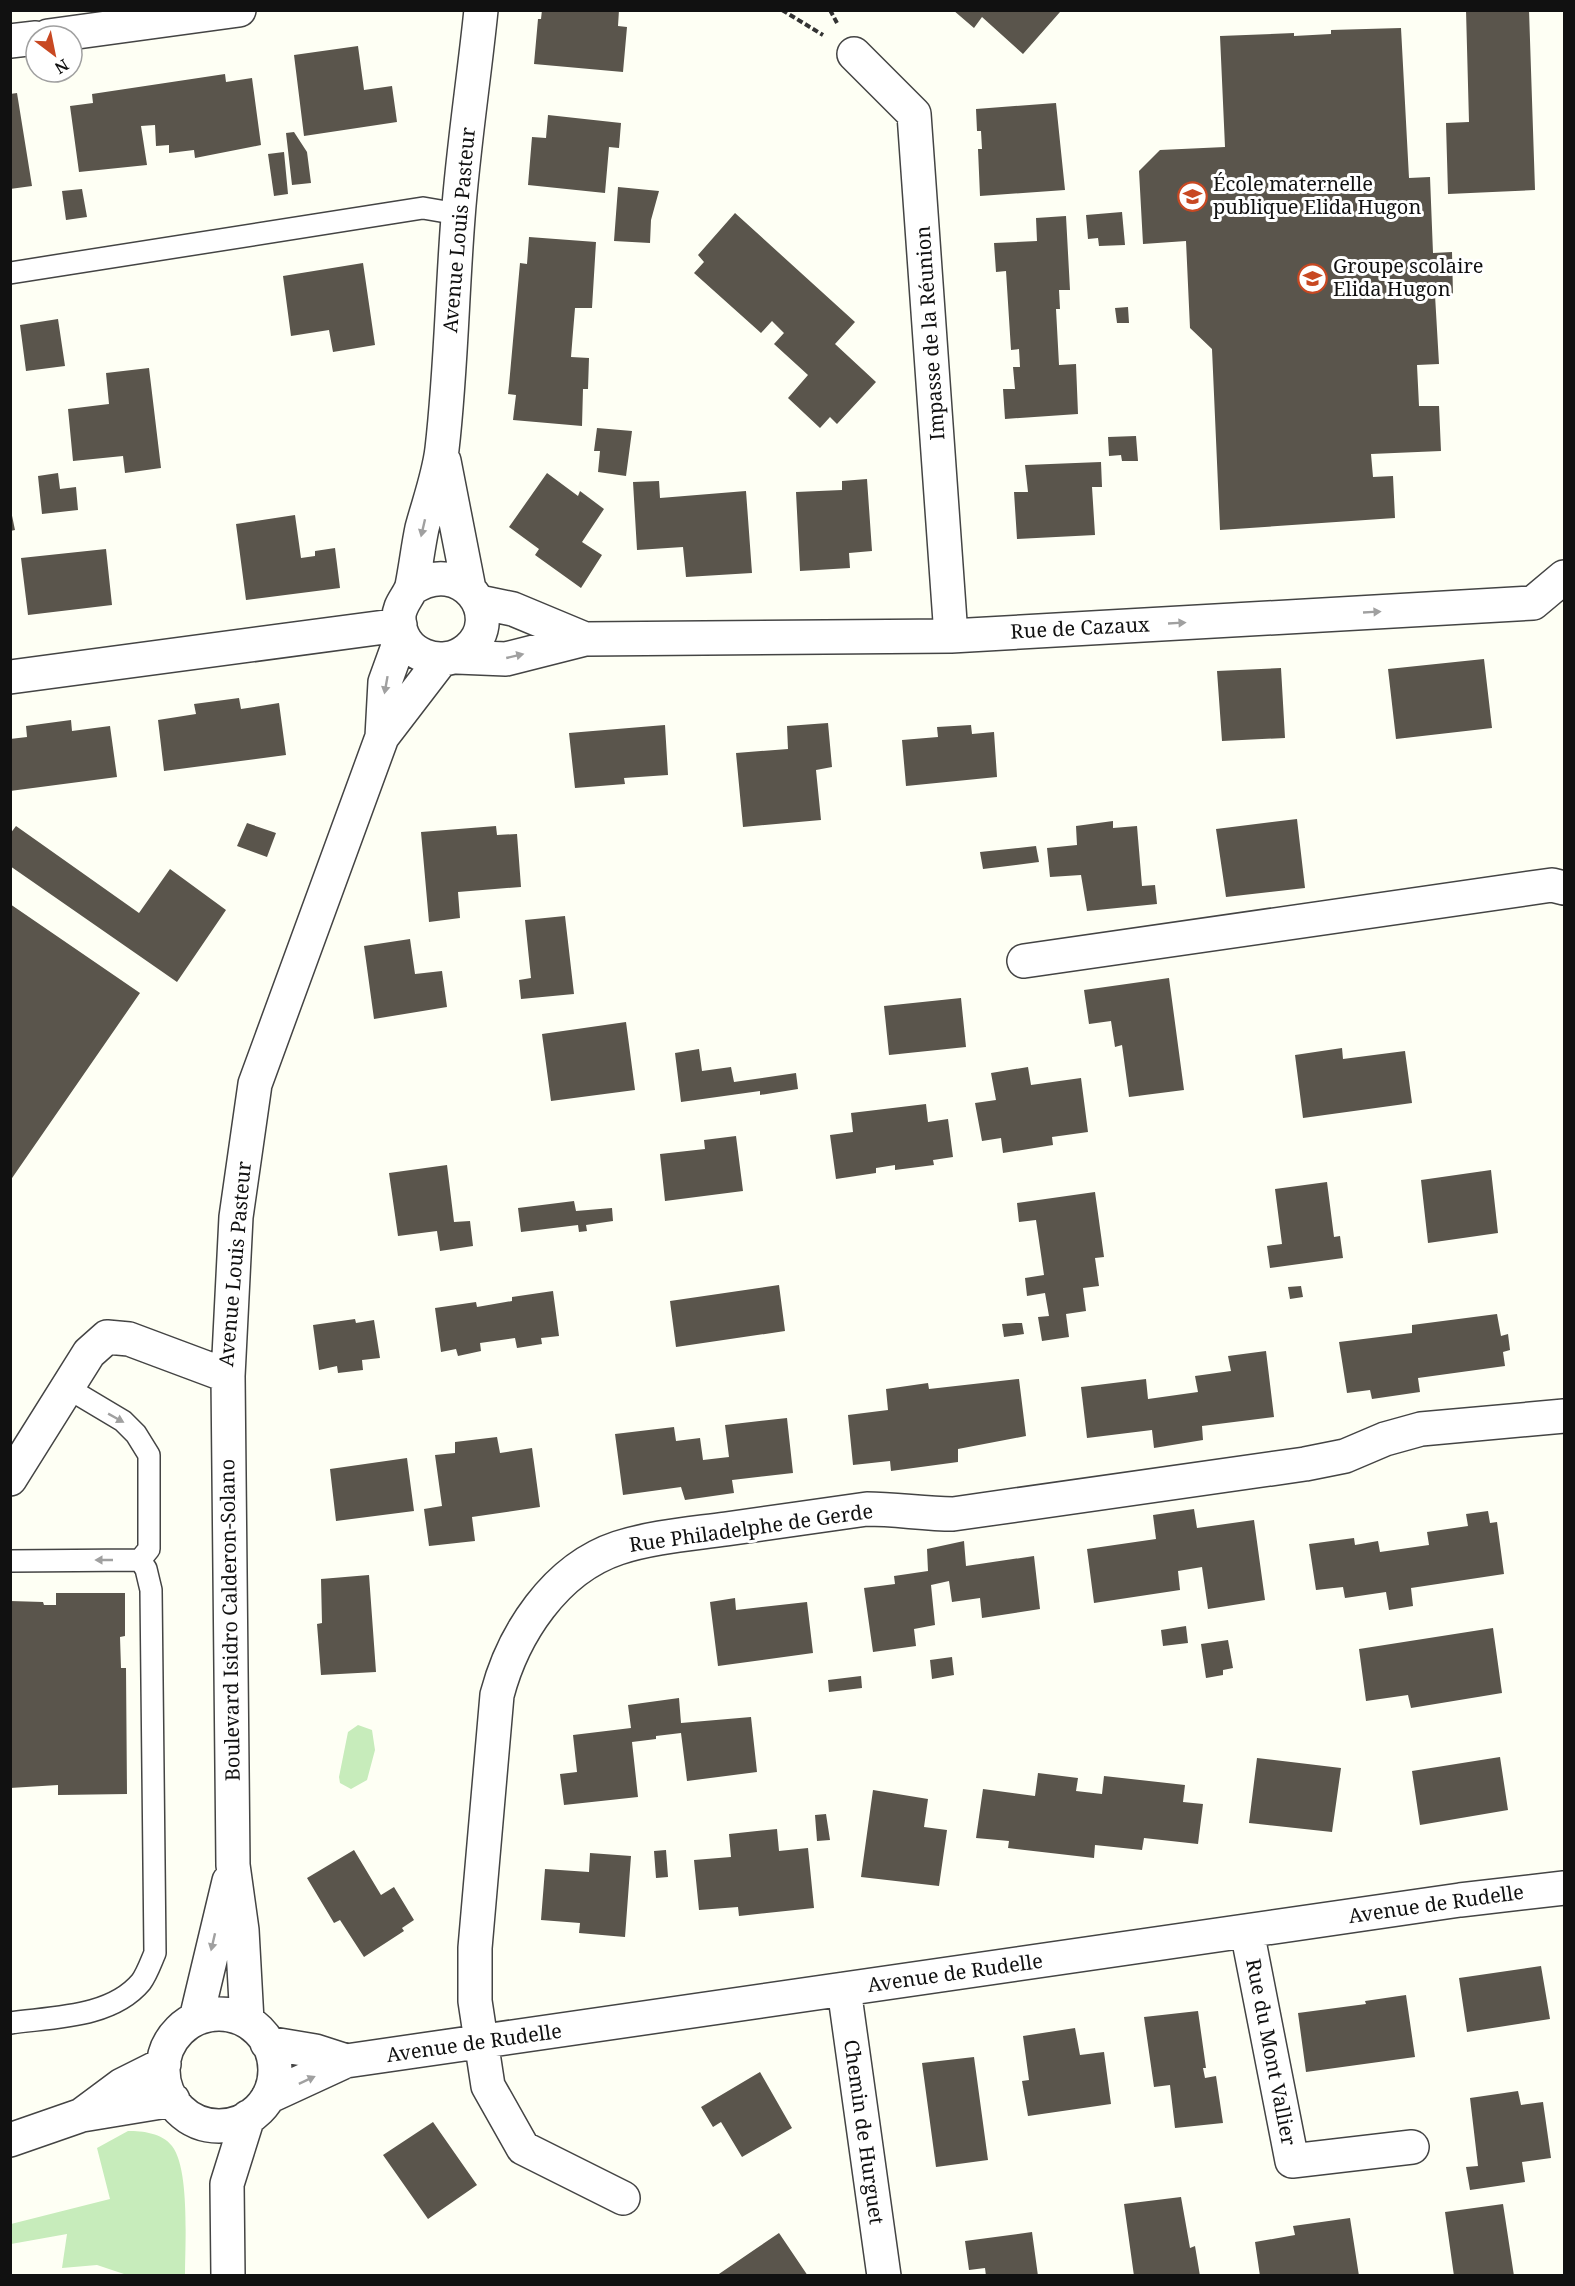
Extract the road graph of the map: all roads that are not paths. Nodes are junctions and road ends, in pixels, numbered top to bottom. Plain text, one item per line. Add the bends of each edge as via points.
1 (239, 10) edge
2 (481, 10) edge
3 (84, 31) edge
4 (854, 54) road end
5 (458, 214) junction
6 (10, 273) edge
7 (442, 451) junction
8 (1564, 577) edge
9 (411, 589) junction
10 (474, 596) junction
11 (401, 630) junction
12 (951, 636) junction
13 (585, 639) junction
14 (449, 658) junction
15 (10, 678) edge
16 (382, 737) junction
17 (1564, 888) edge
18 (1024, 961) dead end
19 (228, 1376) junction
20 (66, 1388) junction
21 (1564, 1416) edge
22 (10, 1479) edge
23 (140, 1560) junction
24 (10, 1561) edge
25 (233, 1865) junction
26 (1564, 1888) edge
27 (1247, 1931) junction
28 (844, 1989) junction
29 (196, 2019) junction
30 (10, 2024) edge
31 (257, 2032) junction
32 (480, 2043) junction
33 (346, 2061) junction
34 (164, 2064) junction
35 (173, 2100) junction
36 (258, 2107) junction
37 (82, 2115) junction
38 (201, 2122) junction
39 (10, 2140) edge
40 (1412, 2147) dead end
41 (226, 2184) junction
42 (623, 2198) dead end
43 (228, 2276) edge
44 (884, 2276) edge

1 - 3 street
2 - 5 street, Avenue Louis Pasteur
4 - 12 street, Impasse de la Réunion via 914,114
5 - 6 lane via 423,208
5 - 7 street, Avenue Louis Pasteur
7 -> 9 street, Avenue Louis Pasteur
7 - 10 street, Avenue Louis Pasteur
12 -> 8 street, Rue de Cazaux via 1533,603
9 - 10 street via 424,580 440,577 456,580
9 - 11 street via 402,603
10 - 13 street, Rue de Cazaux
10 - 14 street via 482,618 479,634 470,648
11 - 14 street via 411,648 425,657
11 - 15 street
11 -> 16 street, Avenue Louis Pasteur via 385,682
12 - 13 street, Rue de Cazaux
14 -> 13 street, Rue de Cazaux via 506,659
14 - 16 street, Avenue Louis Pasteur
16 - 19 street, Avenue Louis Pasteur via 255,1084 236,1217
17 - 18 street via 1552,885
19 - 20 street, Avenue Louis Pasteur via 129,1339 108,1337 89,1353
19 - 25 street, Boulevard Isidro Calderon-Solano
20 - 22 street, Avenue Louis Pasteur
20 -> 23 lane via 123,1421 149,1455 151,1537 149,1549
21 - 32 street, Rue Philadelphe de Gerde via 1421,1429 1345,1456 1305,1464 953,1514 867,1509 658,1538 616,1549 588,1563 560,1586 519,1637 497,1695 475,1948
23 -> 24 lane
23 - 30 lane via 150,1590 154,1953 141,1982 114,2001 93,2011
25 -> 29 street, Boulevard Isidro Calderon-Solano
25 - 31 street, Boulevard Isidro Calderon-Solano
26 - 27 street, Avenue de Rudelle
27 - 28 street, Avenue de Rudelle
27 - 40 street, Rue du Mont Vallier via 1292,2161
28 - 32 street, Avenue de Rudelle
28 - 44 street, Chemin de Hurguet
29 - 31 street via 213,2014 231,2015
29 - 34 street via 170,2042
31 - 33 street, Avenue de Rudelle
31 - 36 street via 275,2063 274,2081
32 - 33 street, Avenue de Rudelle
32 - 42 street, Rue Philadelphe de Gerde via 488,2086 523,2148
36 -> 33 street, Avenue de Rudelle
34 - 35 street
34 - 37 street via 123,2085
35 - 37 street
35 - 38 street via 191,2119
36 - 38 street via 225,2126
36 - 41 street
37 - 39 street
38 - 41 street
41 - 43 street

